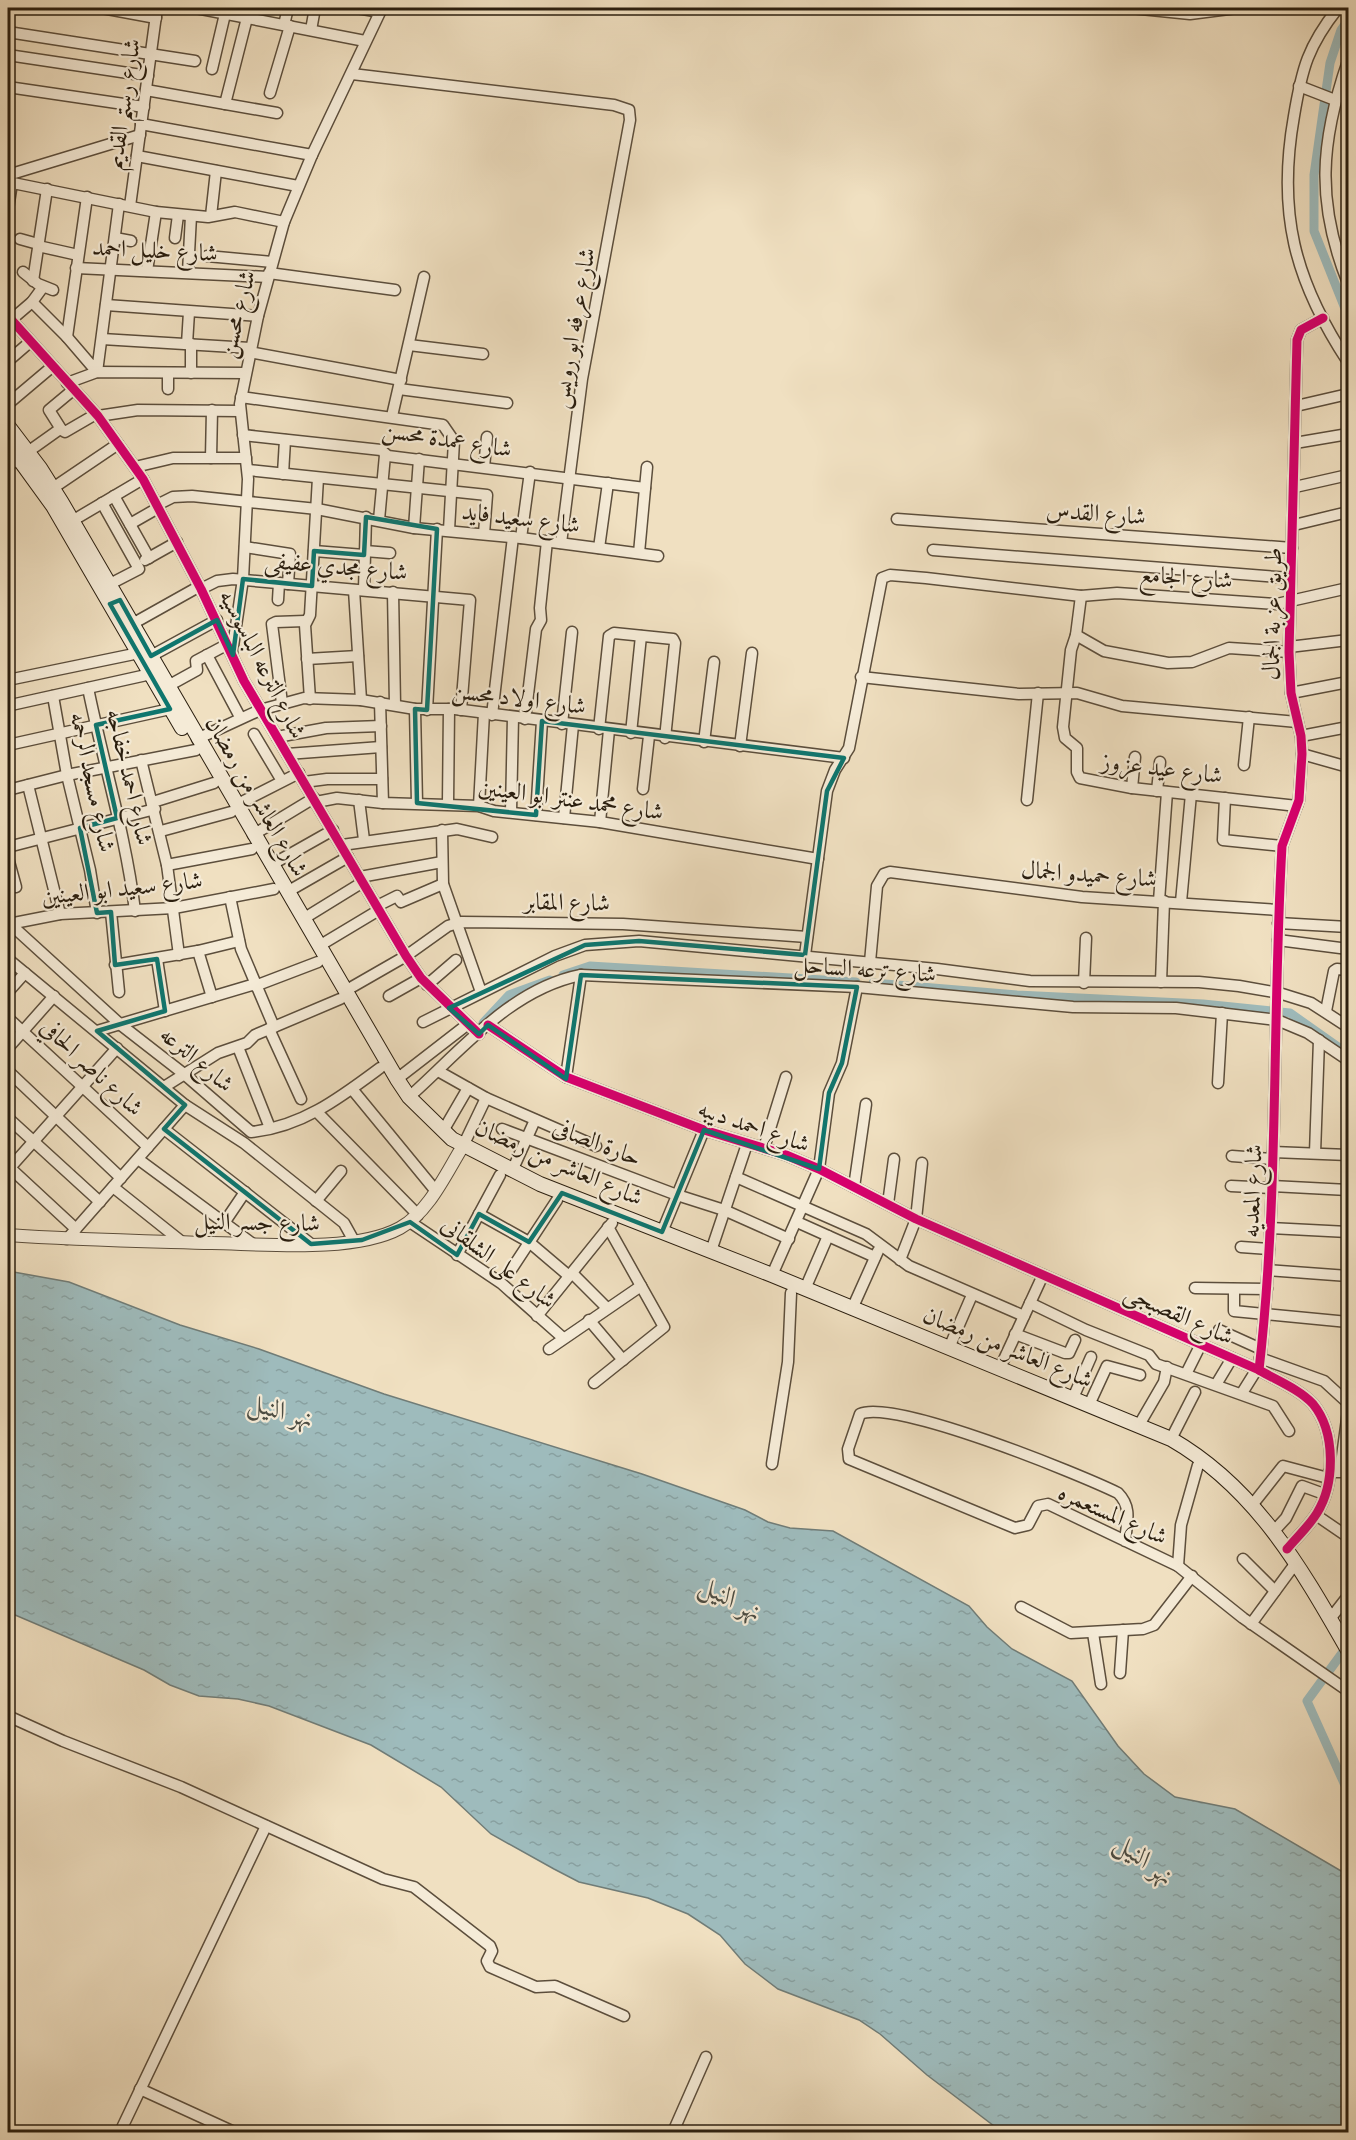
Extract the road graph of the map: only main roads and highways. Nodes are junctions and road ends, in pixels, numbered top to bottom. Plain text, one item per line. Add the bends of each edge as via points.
1 (8, 426) edge
2 (8, 444) edge
3 (19, 460) edge
4 (115, 602) junction
5 (145, 654) junction
6 (196, 744) junction
7 (233, 809) junction
8 (253, 842) junction
9 (280, 890) junction
10 (343, 995) junction
11 (460, 1149) junction
12 (506, 1173) junction
13 (1291, 1556) junction
14 (1348, 1650) edge

1 - 3 main road, شارع العاشر من رمضان
2 - 3 main road, شارع العاشر من رمضان
3 - 4 main road, شارع العاشر من رمضان
3 - 4 main road, شارع العاشر من رمضان via 53,488 111,584
4 - 5 main road, شارع العاشر من رمضان
4 - 5 main road, شارع العاشر من رمضان via 134,623
5 - 6 main road, شارع العاشر من رمضان via 168,686
5 - 6 main road, شارع العاشر من رمضان via 170,709
6 - 7 main road, شارع العاشر من رمضان
6 - 7 main road, شارع العاشر من رمضان via 214,783
7 - 8 main road, شارع العاشر من رمضان
8 - 9 main road, شارع العاشر من رمضان
8 - 9 main road, شارع العاشر من رمضان via 271,865
9 - 10 main road, شارع العاشر من رمضان via 318,962
9 - 10 main road, شارع العاشر من رمضان via 319,946
10 - 11 main road, شارع العاشر من رمضان via 409,1097
10 - 11 main road, شارع العاشر من رمضان via 392,1087 423,1124
11 - 12 main road, شارع العاشر من رمضان
12 - 13 main road, شارع العاشر من رمضان via 610,1225 1160,1441 1198,1465 1244,1505 1282,1553
12 - 13 main road, شارع العاشر من رمضان via 772,1275 1171,1439 1199,1456 1253,1504
13 - 14 main road, شارع العاشر من رمضان

